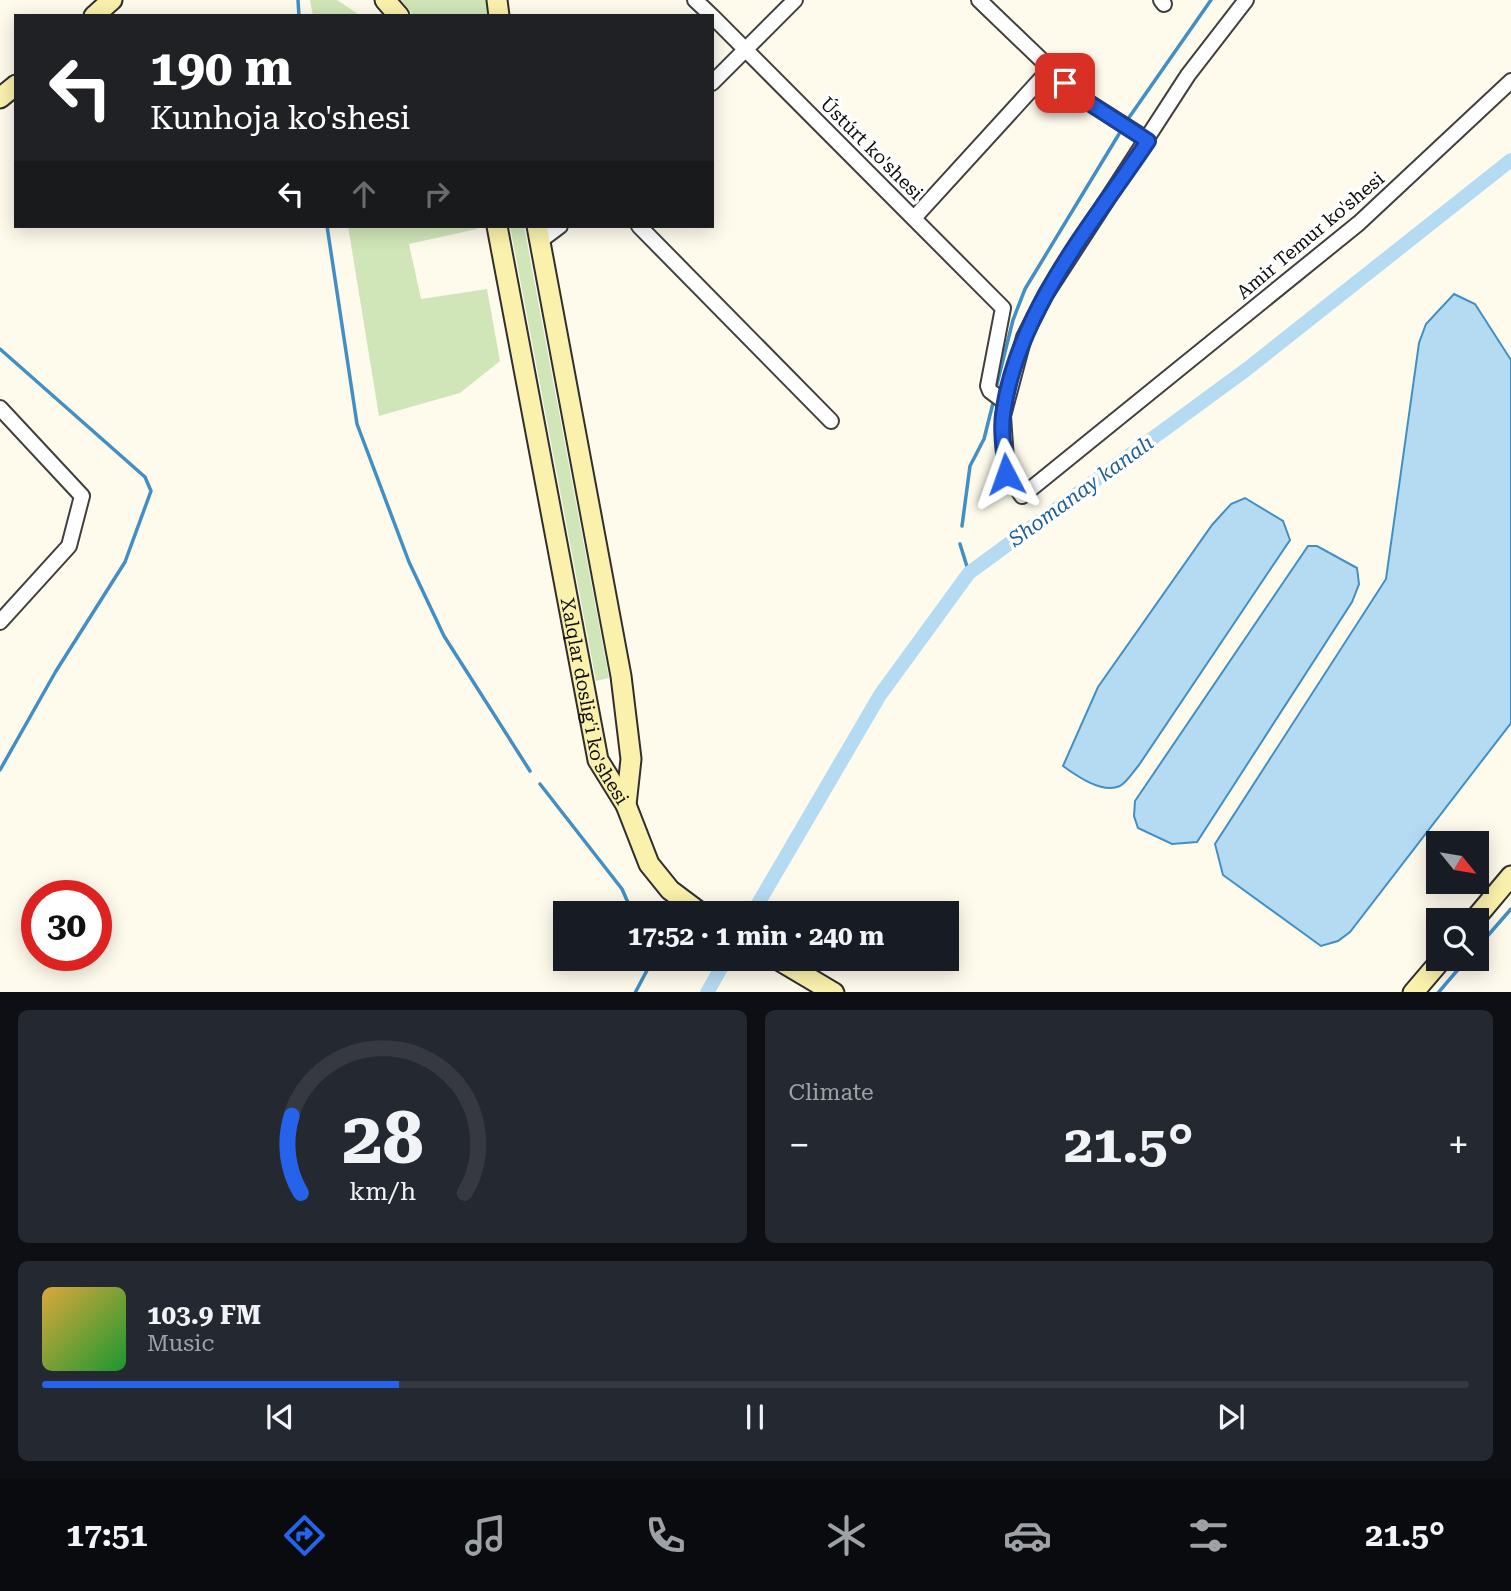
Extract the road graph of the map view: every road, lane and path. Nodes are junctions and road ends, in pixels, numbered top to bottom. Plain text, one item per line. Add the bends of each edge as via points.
1 (112, 0) edge
2 (385, 0) edge
3 (695, 0) edge
4 (795, 0) edge
5 (979, 0) edge
6 (1246, 0) edge
7 (96, 14) edge
8 (397, 14) edge
9 (710, 14) edge
10 (714, 18) edge
11 (747, 49) junction
12 (1050, 69) junction
13 (714, 81) edge
14 (1511, 81) edge
15 (14, 87) edge
16 (0, 99) edge
17 (1148, 141) junction
18 (914, 218) junction
19 (497, 228) edge
20 (641, 228) edge
21 (539, 234) edge
22 (1006, 403) junction
23 (0, 408) edge
24 (831, 421) dead end
25 (0, 622) edge
26 (626, 805) junction
27 (1511, 876) edge
28 (685, 901) edge
29 (1484, 908) edge
30 (798, 971) edge
31 (1431, 971) edge
32 (834, 992) edge
33 (1413, 992) edge

1 - 7 main road
2 - 8 main road
3 - 9 street, Ústúrt ko'shesi
4 - 11 street
5 - 12 street
6 - 17 street via 1188,75
10 - 11 street, Ústúrt ko'shesi
11 - 13 street
11 - 18 street, Ústúrt ko'shesi
12 - 17 street via 1080,97
12 - 18 street
14 - 22 street, Amir Temur ko'shesi via 1359,223 1022,496 1006,474
15 - 16 main road
17 - 22 street via 1046,294 1024,337
18 - 22 street, Ústúrt ko'shesi via 1003,308 988,386
19 - 26 main road, Xalqlar doslig'i ko'shesi via 598,760
20 - 24 street
21 - 26 main road, Xalqlar doslig'i ko'shesi via 621,676 631,759
23 - 25 street via 82,496 69,546
26 - 28 main road via 649,864
27 - 29 main road
30 - 32 main road
31 - 33 main road

